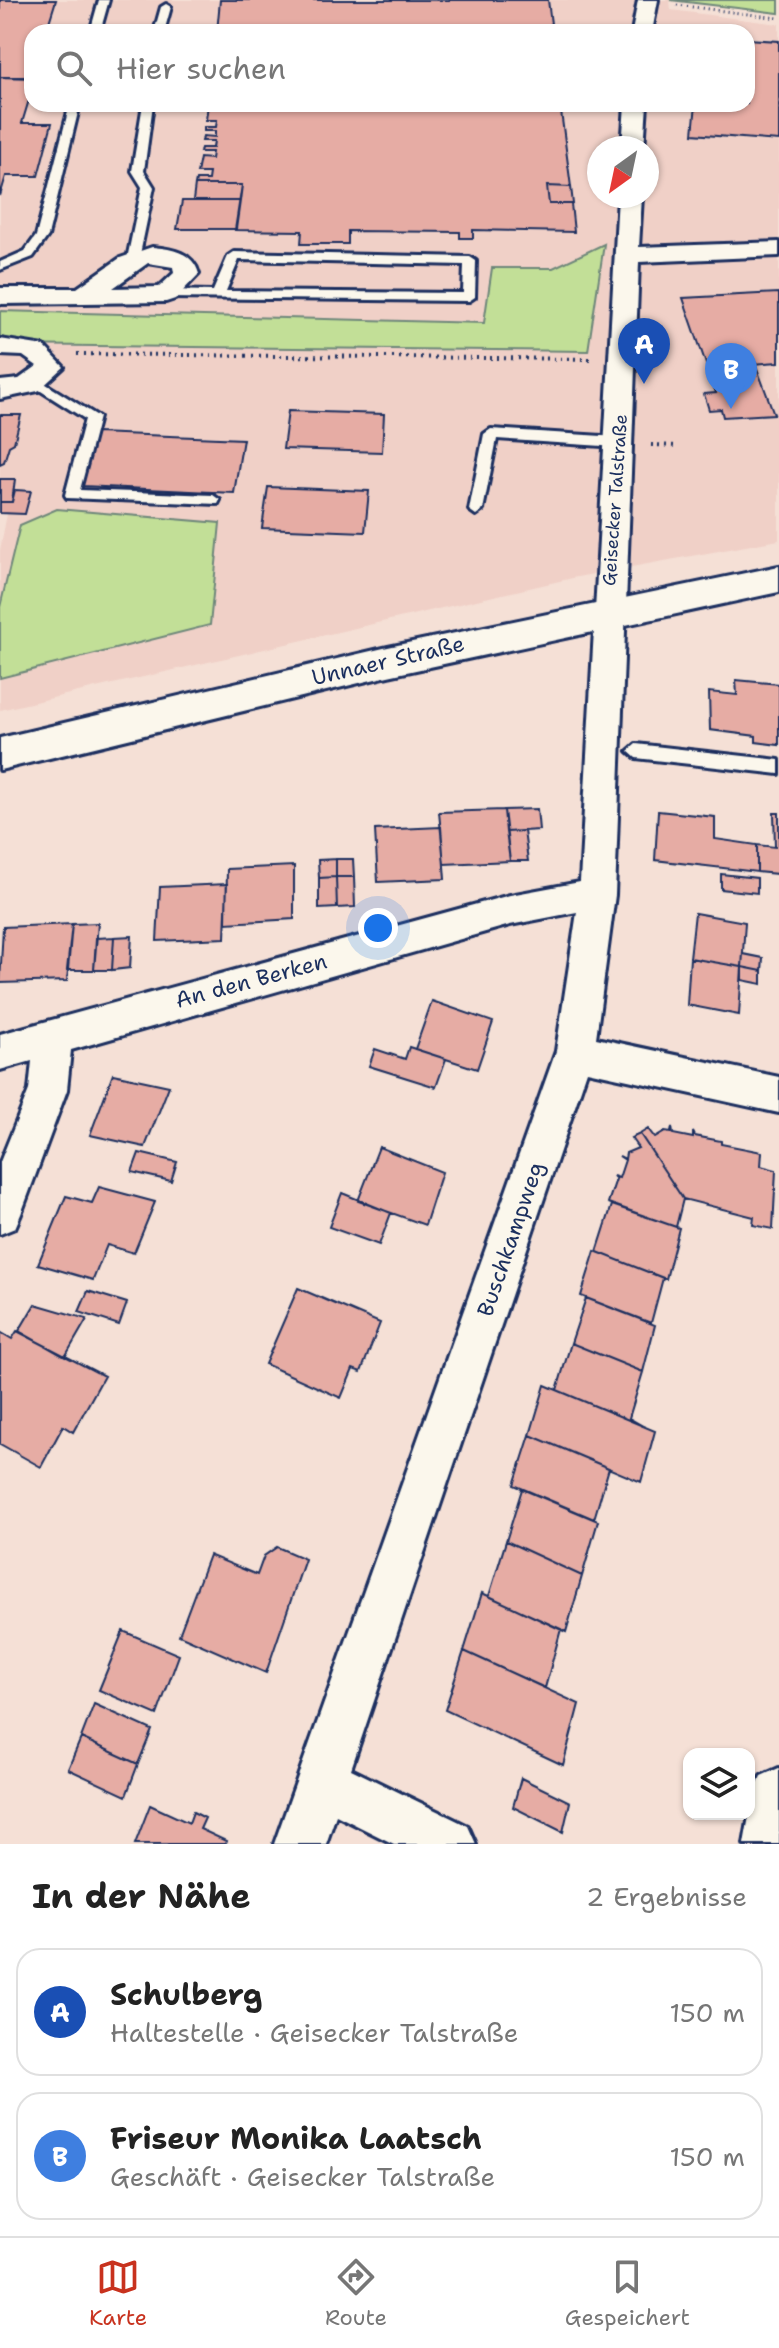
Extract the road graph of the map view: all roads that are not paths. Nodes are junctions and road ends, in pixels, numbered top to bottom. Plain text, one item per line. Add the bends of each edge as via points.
1 (104, 0) edge
2 (648, 0) edge
3 (166, 7) dead end
4 (97, 24) edge
5 (161, 24) edge
6 (644, 24) edge
7 (73, 112) edge
8 (147, 112) edge
9 (635, 112) edge
10 (634, 136) edge
11 (629, 208) edge
12 (779, 249) edge
13 (627, 255) junction
14 (133, 259) junction
15 (0, 266) edge
16 (166, 294) junction
17 (218, 294) junction
18 (0, 296) edge
19 (82, 296) junction
20 (0, 347) edge
21 (38, 383) junction
22 (0, 390) edge
23 (618, 442) junction
24 (213, 500) dead end
25 (476, 510) dead end
26 (779, 579) edge
27 (608, 612) junction
28 (636, 751) dead end
29 (0, 754) edge
30 (779, 767) edge
31 (597, 895) junction
32 (53, 1039) junction
33 (575, 1051) junction
34 (0, 1052) edge
35 (779, 1095) edge
36 (0, 1214) edge
37 (321, 1781) junction
38 (779, 1794) edge
39 (300, 1844) edge
40 (450, 1844) edge
41 (770, 1844) edge

1 - 4 lane
2 - 6 street
3 - 5 lane
7 - 15 lane via 42,236 29,254
8 - 14 lane via 138,171 148,187
9 - 10 street
11 - 13 street, Geisecker Talstraße
12 - 13 street
13 - 23 street, Geisecker Talstraße
14 - 16 street via 150,254 184,263 187,274
14 - 19 street via 99,289
16 - 17 lane
16 - 19 street
17 - 17 lane via 469,297 470,261 234,256
18 - 19 street
20 - 21 street via 40,353 51,367
21 - 22 street
21 - 24 lane via 92,417 72,495
23 - 25 lane via 491,434
23 - 27 street, Geisecker Talstraße
26 - 27 main road, Unnaer Straße
27 - 29 main road, Unnaer Straße via 280,684
27 - 31 street, Buschkampweg
28 - 30 lane
31 - 32 street, An den Berken via 510,910
31 - 33 street, Buschkampweg
32 - 34 street, An den Berken
32 - 36 street via 48,1090
33 - 35 street
33 - 37 street, Buschkampweg
37 - 39 street, Buschkampweg
37 - 40 street
38 - 41 street

